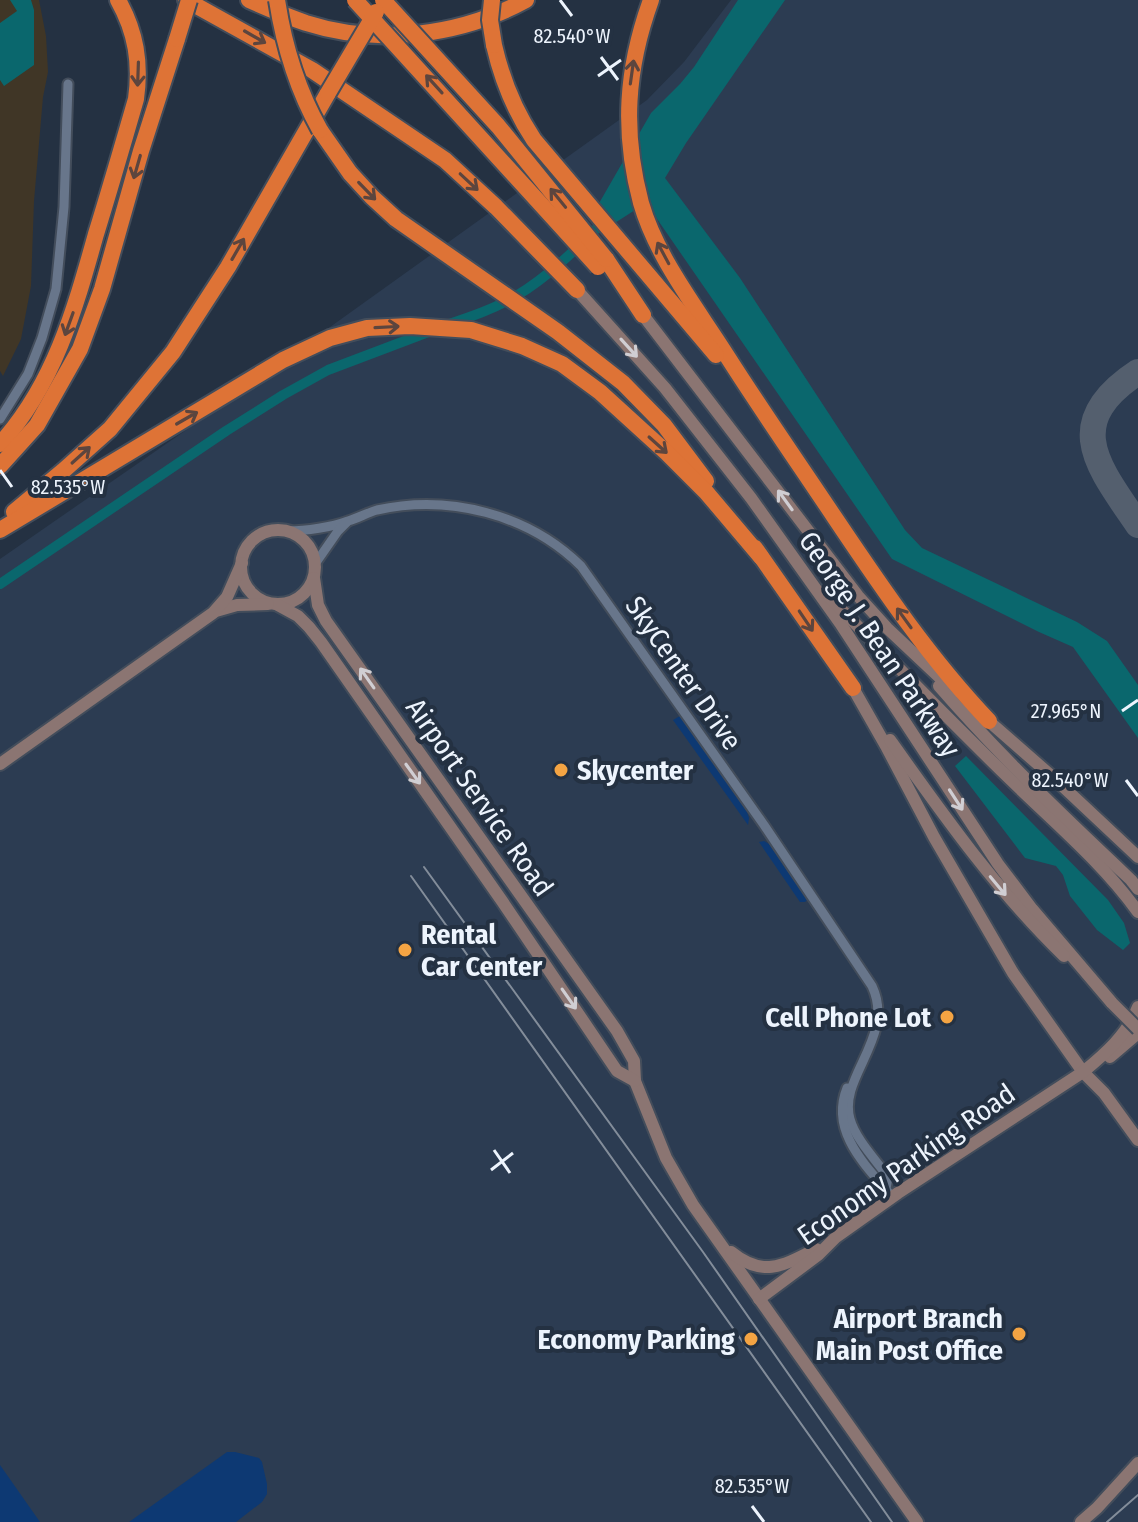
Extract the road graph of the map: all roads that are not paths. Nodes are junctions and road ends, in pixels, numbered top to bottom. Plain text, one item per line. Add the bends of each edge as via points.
1 (118, 0) edge
2 (188, 0) edge
3 (249, 0) edge
4 (277, 0) edge
5 (355, 0) edge
6 (383, 0) edge
7 (492, 0) edge
8 (526, 0) edge
9 (651, 0) edge
10 (68, 84) dead end
11 (602, 263) junction
12 (577, 290) joint
13 (643, 315) joint
14 (764, 413) junction
15 (0, 419) edge
16 (0, 444) edge
17 (0, 466) edge
18 (347, 522) junction
19 (0, 523) edge
20 (0, 530) edge
21 (288, 531) junction
22 (788, 549) junction
23 (761, 557) junction
24 (242, 563) junction
25 (315, 564) junction
26 (314, 578) junction
27 (274, 604) junction
28 (213, 613) junction
29 (887, 628) junction
30 (853, 688) junction
31 (989, 721) junction
32 (0, 764) edge
33 (1138, 857) edge
34 (1138, 889) edge
35 (1138, 912) edge
36 (1112, 1003) junction
37 (1138, 1007) edge
38 (1138, 1031) edge
39 (1083, 1072) junction
40 (635, 1081) junction
41 (1138, 1140) edge
42 (889, 1193) junction
43 (836, 1237) junction
44 (721, 1245) junction
45 (759, 1299) junction
46 (1138, 1463) edge
47 (917, 1522) edge
48 (1081, 1522) edge

1 -> 16 highway via 137,51 136,99 59,352 37,394
2 -> 12 highway via 312,70 445,160
2 -> 17 highway, bridge via 80,349 37,425
3 - 8 highway via 308,23 375,35 456,27
4 -> 23 highway, bridge via 293,70 310,111 350,173 396,219 623,383 664,425
11 -> 5 highway, bridge
11 -> 6 highway, bridge via 498,126
19 -> 6 highway, bridge via 110,429 173,352
7 - 14 highway, bridge via 494,45 522,122
14 -> 9 highway via 647,221 630,146 628,96
10 - 15 street via 56,289 28,374
11 - 13 highway
12 -> 22 street, George J. Bean Parkway via 665,388
29 -> 13 street, George J. Bean Parkway via 831,563
31 -> 14 highway via 916,635
18 - 21 street, SkyCenter Drive
18 - 25 street
18 - 42 street, SkyCenter Drive via 400,506 462,507 491,514 554,544 601,592 872,986 877,1019 841,1114 849,1142
20 -> 23 highway via 283,360 367,328 410,326 471,330 562,364 667,453
21 - 24 street via 263,533 245,551
21 - 25 street via 308,545
22 - 35 street
22 -> 36 street, George J. Bean Parkway via 998,864
23 -> 30 highway
24 - 27 street via 242,576 254,595
24 - 28 street via 227,597
25 - 26 street
26 - 27 street via 298,598
40 -> 26 street, Airport Service Road via 634,1061 617,1031 326,621
27 - 28 street via 237,605
27 -> 40 street, Airport Service Road via 298,616 321,642 617,1071
28 - 32 street
29 - 31 street, George J. Bean Parkway
29 - 34 street via 971,722
30 -> 36 street via 998,886
30 - 39 street via 1008,964
31 - 33 street, George J. Bean Parkway
36 - 38 street, George J. Bean Parkway, bridge
37 - 39 street via 1123,1035
38 - 39 street via 1111,1057
39 - 41 street
39 - 42 street, Economy Parking Road
40 - 44 street, Airport Service Road via 666,1158
42 - 43 street, Economy Parking Road
43 - 44 street via 768,1268 751,1266
43 - 45 street, Economy Parking Road
44 - 45 street, Airport Service Road
45 - 47 street, Airport Service Road
46 - 48 street

